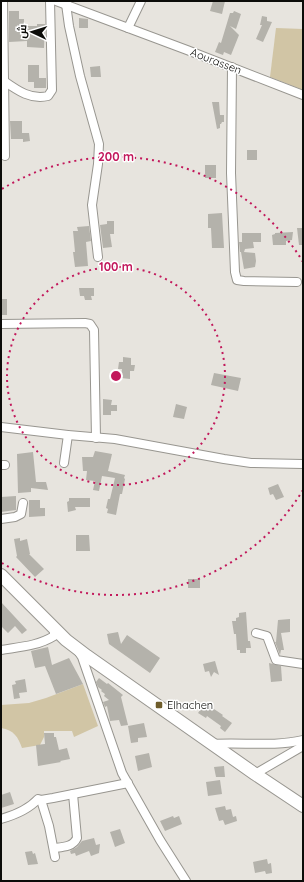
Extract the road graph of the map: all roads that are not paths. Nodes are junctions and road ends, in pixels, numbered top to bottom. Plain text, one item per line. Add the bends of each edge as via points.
1 (2, 1) edge
2 (50, 1) edge
3 (56, 1) edge
4 (141, 1) edge
5 (66, 3) edge
6 (128, 28) junction
7 (2, 51) edge
8 (232, 67) junction
9 (4, 81) junction
10 (303, 95) edge
11 (6, 156) dead end
12 (98, 257) dead end
13 (297, 282) dead end
14 (1, 324) edge
15 (1, 427) edge
16 (68, 435) junction
17 (96, 438) junction
18 (64, 463) dead end
19 (303, 464) edge
20 (23, 503) dead end
21 (1, 519) edge
22 (1, 575) edge
23 (54, 629) junction
24 (256, 633) dead end
25 (76, 648) junction
26 (1, 650) edge
27 (303, 664) edge
28 (303, 740) edge
29 (211, 744) junction
30 (303, 746) edge
31 (255, 774) junction
32 (128, 782) junction
33 (73, 794) junction
34 (41, 800) junction
35 (303, 806) edge
36 (1, 819) edge
37 (186, 881) edge

1 - 7 street
2 - 9 street via 52,90 48,96 42,98 28,96
3 - 5 street, Aourassen
4 - 6 street
5 - 6 street, Aourassen
5 - 12 street via 80,76 99,144 92,205
6 - 8 street, Aourassen
7 - 9 street
8 - 10 street, Aourassen
8 - 13 street via 231,173 237,280
9 - 11 street
14 - 17 street via 90,324 94,330
15 - 16 street
16 - 17 street
16 - 18 street
17 - 19 street via 115,439 236,461
20 - 21 street via 21,514
22 - 23 main road
23 - 25 main road
23 - 26 street via 54,636 42,642
24 - 27 street via 268,636 276,660
25 - 29 main road
25 - 32 street via 82,657 119,765
28 - 29 street via 279,744
29 - 31 main road
30 - 31 street
31 - 35 main road
32 - 33 street
32 - 37 street
33 - 34 street
33 - 34 street via 77,838 74,844 55,852
34 - 36 street via 38,799 19,813

